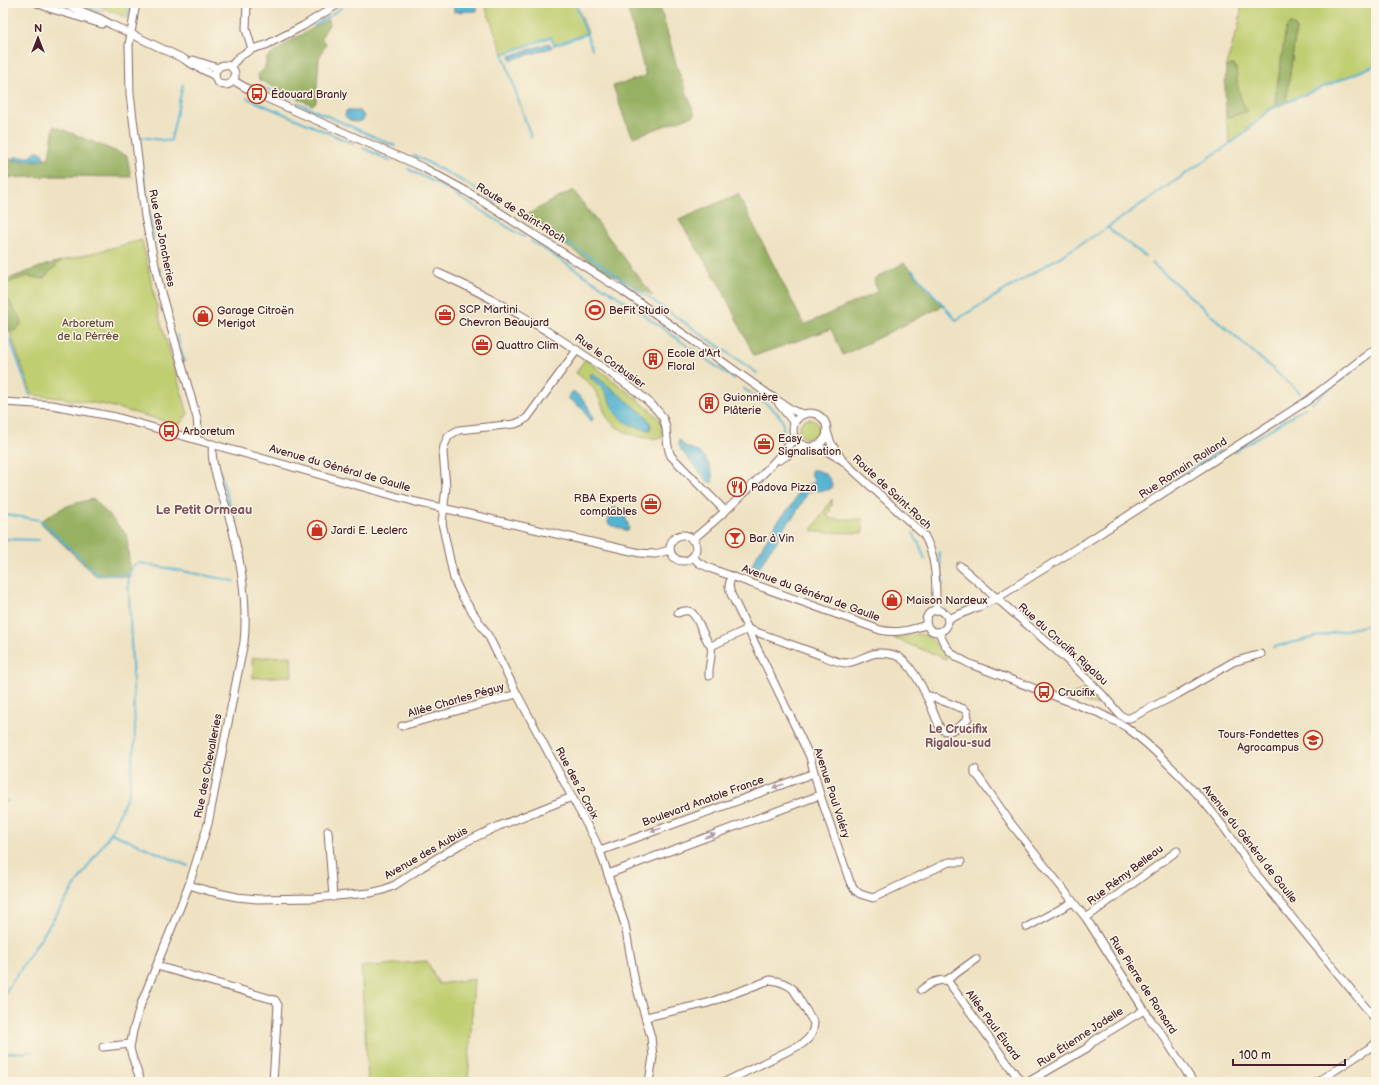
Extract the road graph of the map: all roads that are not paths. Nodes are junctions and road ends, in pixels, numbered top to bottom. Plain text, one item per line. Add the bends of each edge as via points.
1 (37, 3) edge
2 (61, 3) edge
3 (136, 3) edge
4 (248, 3) edge
5 (340, 3) edge
6 (112, 25) junction
7 (130, 35) junction
8 (252, 49) junction
9 (184, 59) junction
10 (231, 66) junction
11 (218, 68) junction
12 (215, 76) junction
13 (234, 81) junction
14 (438, 273) dead end
15 (1376, 348) edge
16 (577, 350) junction
17 (775, 399) junction
18 (3, 402) edge
19 (804, 414) junction
20 (794, 423) junction
21 (827, 432) junction
22 (795, 438) junction
23 (196, 439) junction
24 (213, 444) junction
25 (804, 445) junction
26 (816, 445) junction
27 (842, 460) junction
28 (773, 465) junction
29 (443, 508) junction
30 (725, 511) junction
31 (692, 540) junction
32 (670, 550) junction
33 (693, 557) junction
34 (960, 566) dead end
35 (731, 577) junction
36 (996, 598) junction
37 (936, 610) junction
38 (678, 613) dead end
39 (948, 619) junction
40 (926, 625) junction
41 (748, 629) junction
42 (939, 632) junction
43 (711, 646) junction
44 (1260, 654) dead end
45 (709, 676) dead end
46 (517, 694) junction
47 (926, 696) junction
48 (402, 726) dead end
49 (975, 769) dead end
50 (814, 773) junction
51 (820, 795) junction
52 (572, 797) junction
53 (328, 831) dead end
54 (600, 851) junction
55 (1177, 851) dead end
56 (961, 862) dead end
57 (608, 874) junction
58 (189, 885) junction
59 (334, 897) junction
60 (1073, 902) junction
61 (1086, 918) junction
62 (1026, 927) dead end
63 (976, 959) dead end
64 (157, 966) junction
65 (947, 980) junction
66 (921, 990) dead end
67 (1361, 1002) junction
68 (1144, 1010) junction
69 (1376, 1011) edge
70 (646, 1017) junction
71 (1376, 1020) edge
72 (1376, 1042) edge
73 (130, 1044) junction
74 (103, 1047) dead end
75 (1376, 1050) edge
76 (1356, 1056) junction
77 (141, 1082) edge
78 (273, 1082) edge
79 (649, 1082) edge
80 (725, 1082) edge
81 (1021, 1082) edge
82 (1028, 1082) edge
83 (1193, 1082) edge
84 (1317, 1082) edge

1 - 6 street
2 - 6 street
3 - 7 street, Rue des Joncheries
4 - 8 street via 246,29
5 - 8 street via 303,26 266,45
6 - 7 street
7 - 9 street
7 - 23 street, Rue des Joncheries via 130,94 145,217 160,289 197,418
8 - 10 street
9 - 11 street
9 - 12 street
10 - 11 street via 224,65
10 - 13 street via 235,71
11 - 12 street
12 - 13 street via 218,82 224,85
13 - 17 street, Route de Saint-Roch via 256,94 422,167 466,191 623,291
14 - 16 street, Rue le Corbusier via 486,295
15 - 36 street, Rue Romain Rolland via 1307,401
16 - 29 street, Rue des 2 Croix via 522,422 459,430 448,438 443,452 446,487
16 - 30 street, Rue le Corbusier via 656,410 665,423 666,442 671,456
17 - 19 street, Route de Saint-Roch
17 - 20 street, Route de Saint-Roch
18 - 23 street, Avenue du Général de Gaulle via 85,410
19 - 20 street
19 - 21 street via 809,412 820,416
20 - 22 street
21 - 26 street via 823,440
21 - 27 street, Route de Saint-Roch
22 - 25 street
22 - 28 street
23 - 24 street, Avenue du Général de Gaulle
24 - 29 street, Avenue du Général de Gaulle
24 - 58 street, Rue des Chevalleries via 212,458 232,527 243,580 245,631 208,824
25 - 26 street
25 - 28 street
26 - 27 street, Route de Saint-Roch
27 - 37 street, Route de Saint-Roch via 924,535 930,547 935,570
28 - 30 street
29 - 32 street, Avenue du Général de Gaulle via 640,553 655,554
29 - 46 street, Rue des 2 Croix via 442,523 454,579 462,596 490,638
30 - 31 street
31 - 32 street via 686,536 679,536 673,540
31 - 33 street via 696,550
32 - 33 street via 674,558 682,561
33 - 35 street, Avenue du Général de Gaulle via 699,563
34 - 36 street
35 - 40 street, Avenue du Général de Gaulle via 880,630 897,633
35 - 41 street, Avenue Paul Valéry via 730,590
36 - 39 street, Rue Romain Rolland
36 - 44 street, Rue du Crucifix Rigalou via 1064,656 1120,715 1126,718 1178,694 1233,662
37 - 39 street via 942,611
37 - 40 street via 927,615
38 - 43 street via 688,611 693,614
39 - 42 street via 945,629
40 - 42 street via 933,632
41 - 43 street
41 - 47 street via 846,663 878,653 899,657 911,669
41 - 50 street, Avenue Paul Valéry via 810,757
42 - 67 street, Avenue du Général de Gaulle via 943,643 957,658 1099,713 1126,727 1141,739 1181,776 1209,807 1249,865
43 - 45 street
46 - 48 street, Allée Charles Péguy
46 - 52 street, Rue des 2 Croix
47 - 47 street via 940,728 944,731 951,731 968,718 964,709
49 - 60 street, Rue Pierre de Ronsard via 975,774 1013,826
50 - 51 street, Avenue Paul Valéry
50 -> 54 street, Boulevard Anatole France
51 - 56 street, Avenue Paul Valéry via 850,882 854,890 860,894 874,898 949,862
57 -> 51 street
52 - 54 street, Rue des 2 Croix
52 - 59 street, Avenue des Aubuis via 461,844 389,888
53 - 59 street
54 - 57 street, Rue des 2 Croix
55 - 61 street, Rue Rémy Belleau
57 - 70 street, Rue des 2 Croix via 625,925 635,982
58 - 59 street, Avenue des Aubuis via 230,896 257,899
58 - 64 street, Rue des Chevalleries
60 - 61 street, Rue Pierre de Ronsard
60 - 62 street
61 - 68 street, Rue Pierre de Ronsard
63 - 65 street
64 - 73 street, Rue des Chevalleries via 141,1004
64 - 78 street via 275,1000 278,1005
65 - 66 street via 930,983
65 - 81 street, Allée Paul Éluard
67 - 69 street, Avenue du Général de Gaulle
67 - 71 street, Avenue du Général de Gaulle
68 - 82 street, Rue Étienne Jodelle via 1100,1036 1087,1048
68 - 83 street, Rue Pierre de Ronsard
70 - 79 street, Rue des 2 Croix via 653,1057
70 - 80 street via 708,1003 770,980 779,981 793,989 814,1024 809,1039
72 - 76 street via 1374,1046
73 - 74 street
73 - 77 street, Rue des Chevalleries
75 - 76 street
76 - 84 street

